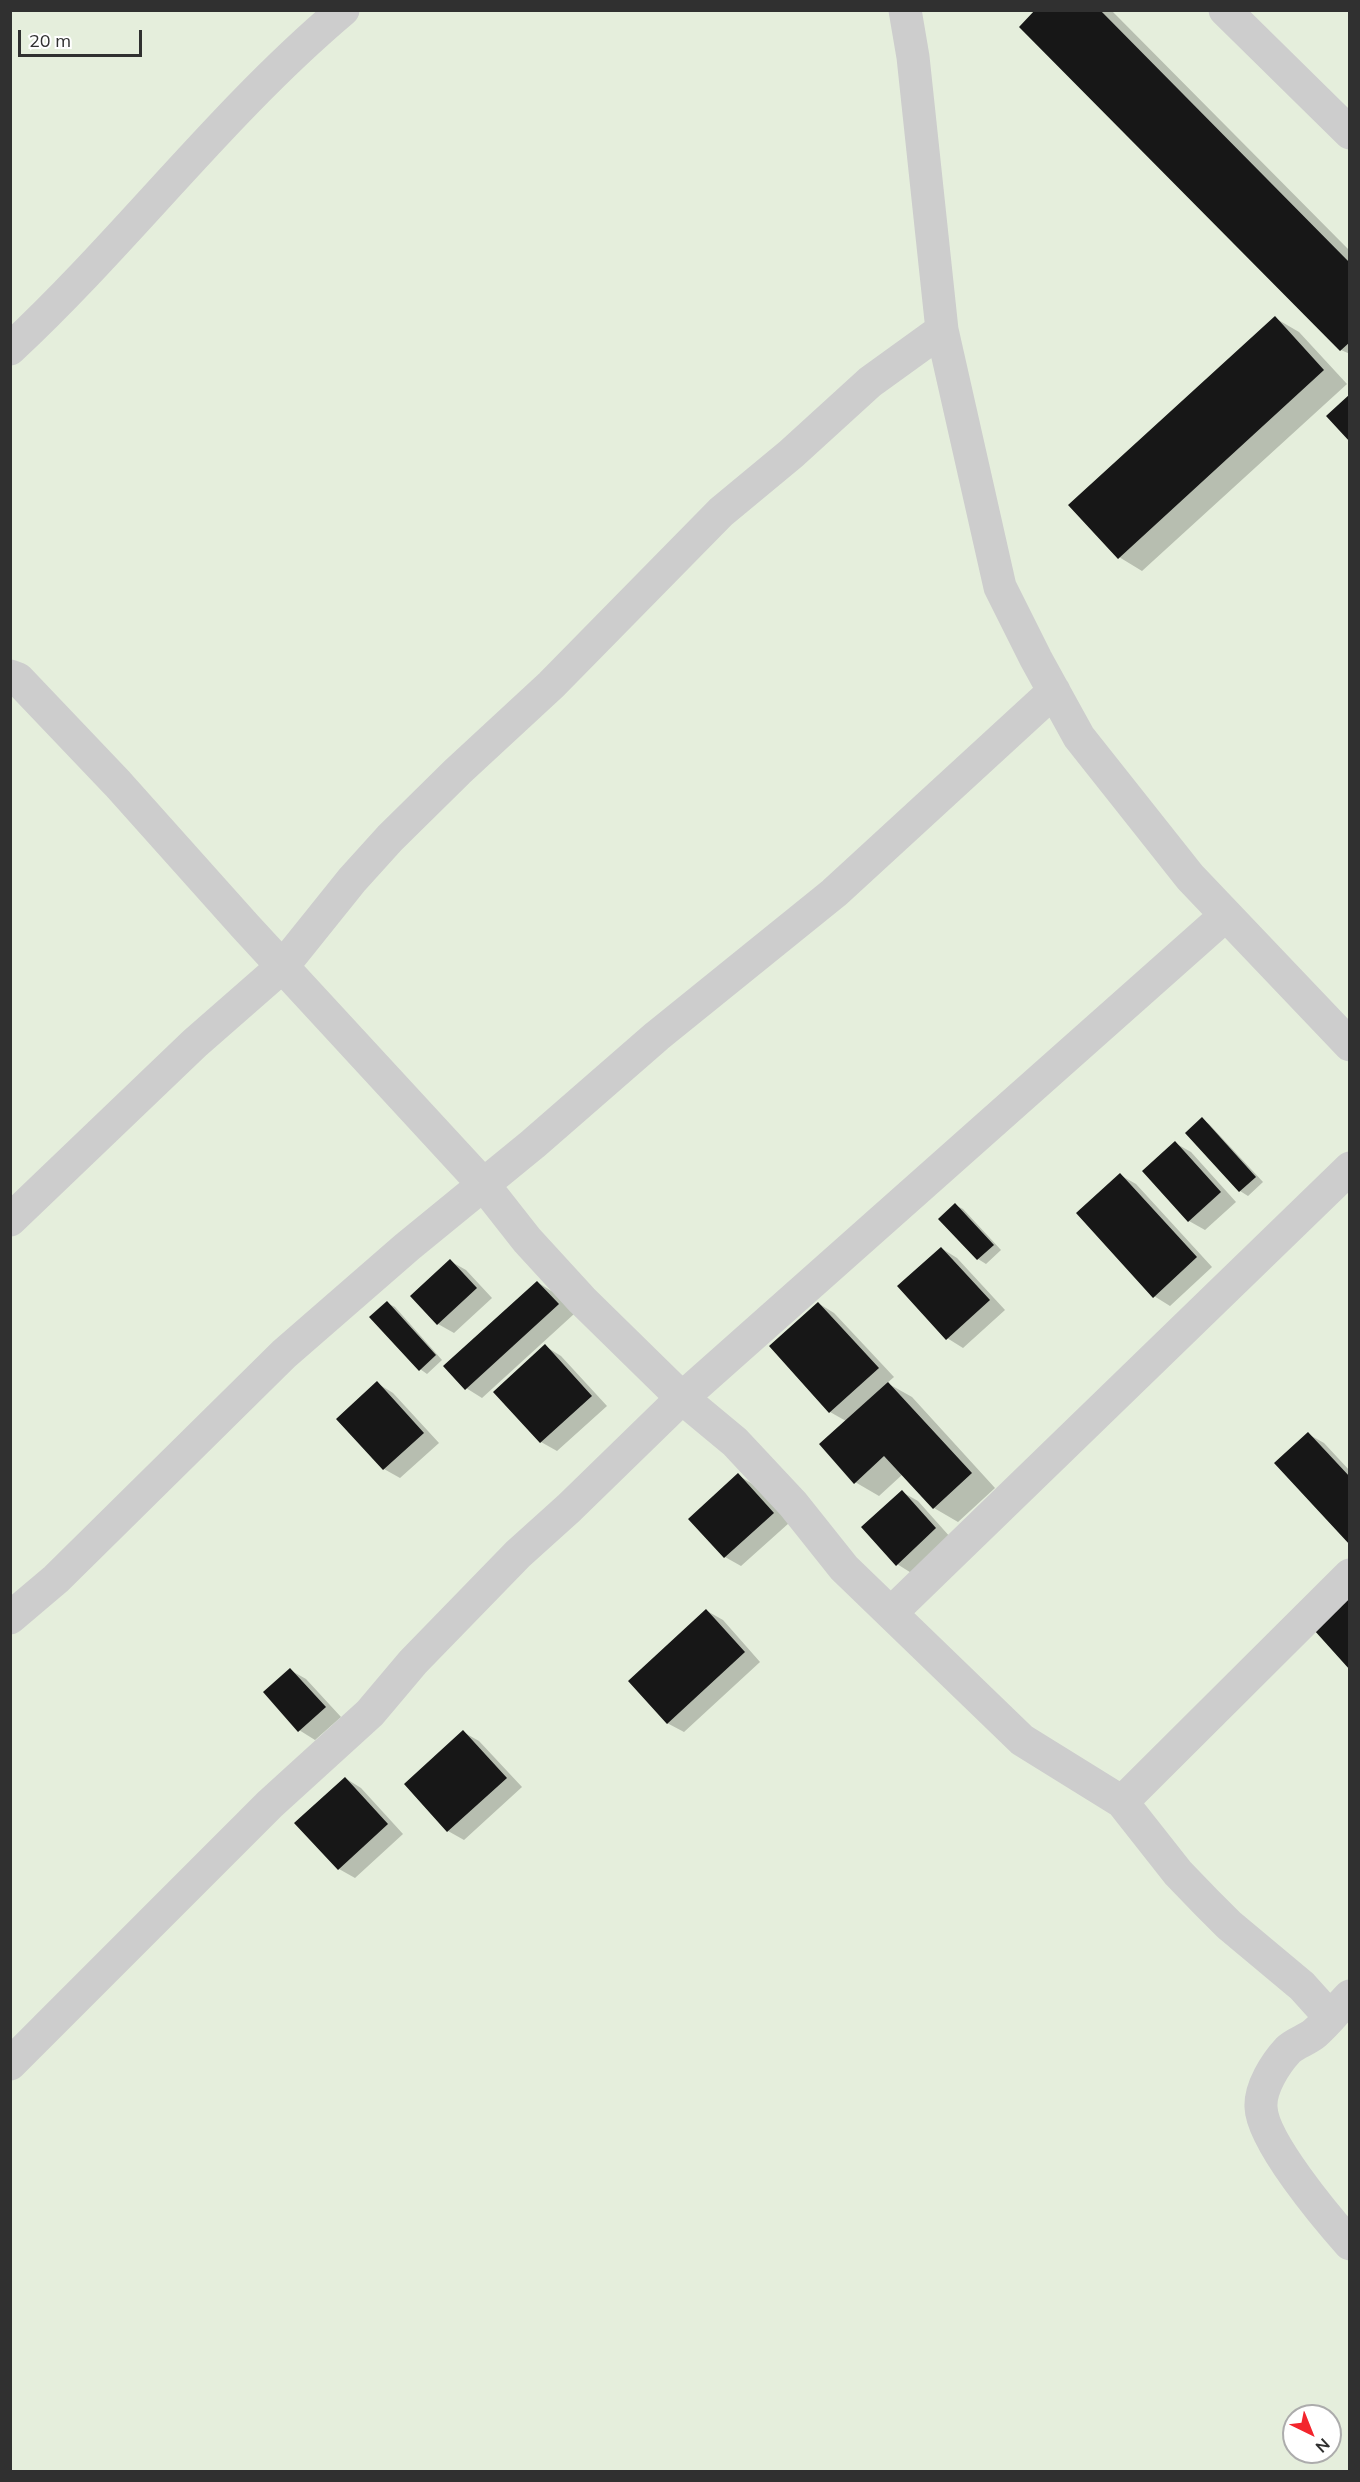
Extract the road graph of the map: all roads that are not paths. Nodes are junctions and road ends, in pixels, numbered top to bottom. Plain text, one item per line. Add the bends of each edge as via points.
1 (342, 10) edge
2 (905, 10) edge
3 (1225, 10) edge
4 (1350, 133) edge
5 (942, 330) junction
6 (10, 349) edge
7 (10, 676) edge
8 (1054, 691) junction
9 (1226, 915) junction
10 (282, 966) junction
11 (1350, 1045) edge
12 (1350, 1168) edge
13 (483, 1184) junction
14 (10, 1220) edge
15 (682, 1398) junction
16 (1350, 1575) edge
17 (891, 1613) junction
18 (10, 1618) edge
19 (1122, 1802) junction
20 (1340, 2007) edge
21 (10, 2064) edge
22 (1350, 2244) edge

1 - 6 street via 246,99 87,274
2 - 5 street via 915,69
3 - 4 street
5 - 8 street via 1000,587
5 - 10 street via 870,382 720,512 551,685 390,838
7 - 10 street via 18,679 58,718
8 - 9 street via 1079,736 1190,877
8 - 13 street via 834,893
9 - 11 street
9 - 15 street
10 - 13 street
10 - 14 street via 195,1043
12 - 17 street
13 - 15 street via 526,1240
13 - 18 street via 284,1354 56,1580
15 - 17 street via 735,1442 793,1504 844,1568
15 - 21 street via 518,1554 413,1662 370,1713 270,1804
16 - 19 street
17 - 19 street via 1022,1740
19 - 20 street via 1185,1880 1229,1925 1302,1986
20 - 22 street via 1315,2033 1289,2049 1269,2079 1260,2105 1266,2130

